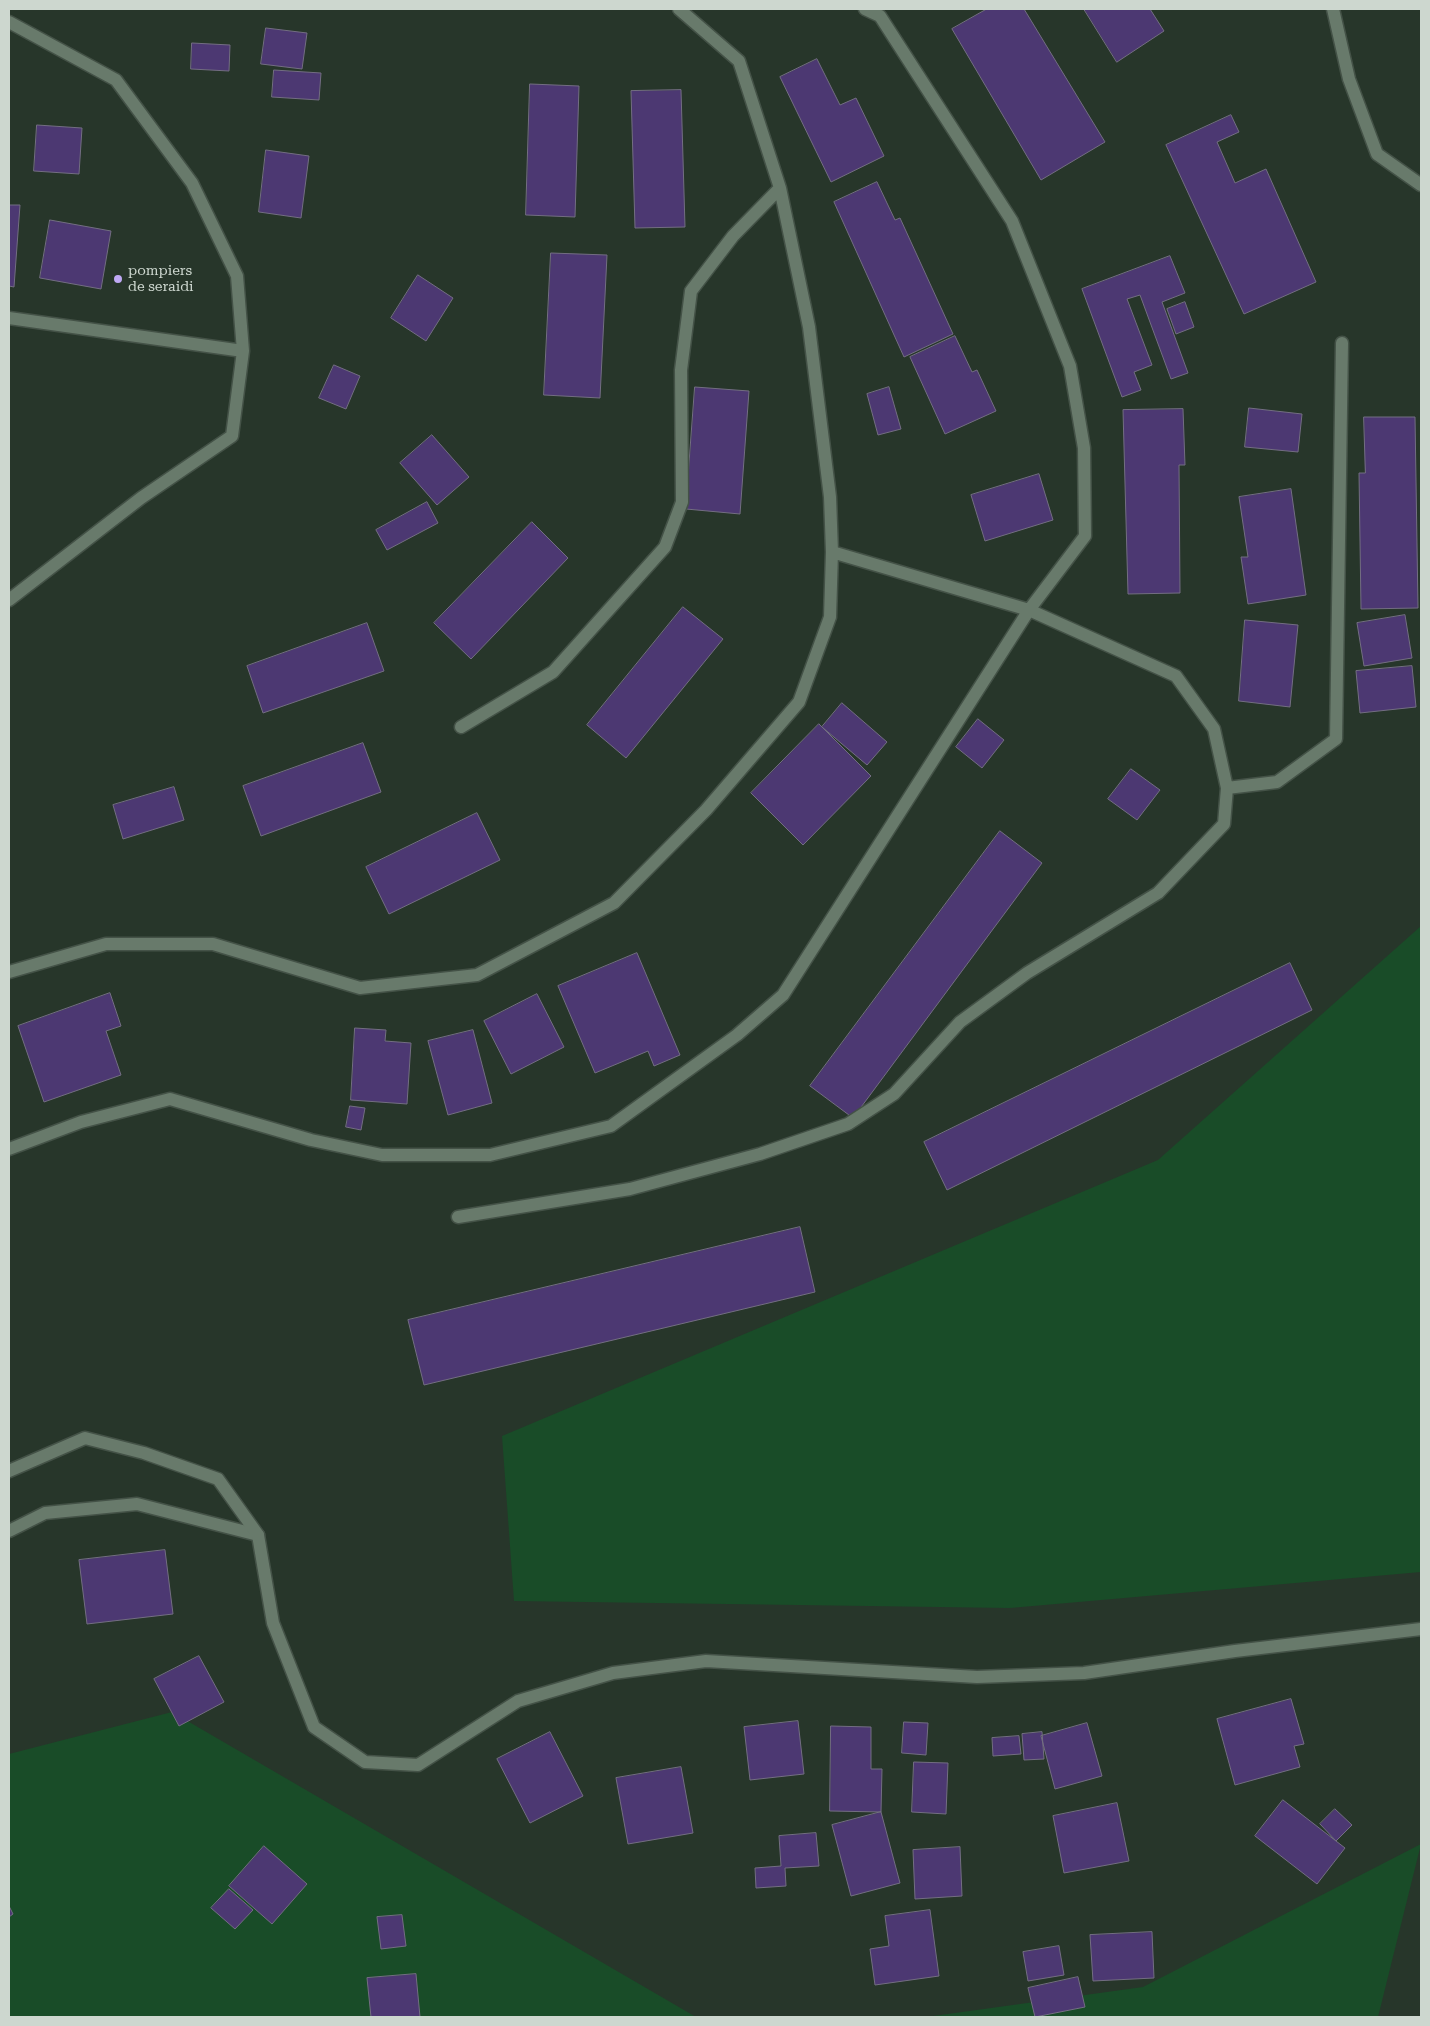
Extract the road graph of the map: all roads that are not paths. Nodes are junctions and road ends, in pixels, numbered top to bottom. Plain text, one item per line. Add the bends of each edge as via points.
1 (678, 9) edge
2 (866, 9) edge
3 (1333, 9) edge
4 (9, 22) edge
5 (1421, 185) edge
6 (780, 188) junction
7 (9, 318) edge
8 (1342, 343) dead end
9 (243, 351) junction
10 (832, 552) junction
11 (9, 600) edge
12 (1029, 610) junction
13 (461, 727) dead end
14 (1227, 788) junction
15 (9, 972) edge
16 (9, 1149) edge
17 (458, 1217) dead end
18 (9, 1471) edge
19 (9, 1531) edge
20 (258, 1535) junction
21 (1421, 1629) edge

1 - 6 street via 739,61
2 - 12 street via 880,16 1012,221 1070,366 1084,448 1085,536
3 - 5 street via 1349,79 1377,154
4 - 9 street via 116,80 192,183 237,276
6 - 10 street via 809,326 830,497
6 - 13 street via 733,236 691,291 681,370 682,502 665,547 553,672
7 - 9 street
8 - 14 street via 1336,740 1277,782
9 - 11 street via 232,436 141,498
10 - 12 street
10 - 15 street via 830,616 799,702 706,810 614,903 477,975 360,988 213,944 106,944
12 - 14 street via 1176,676 1214,730
12 - 16 street via 783,995 737,1035 611,1126 490,1155 382,1155 311,1140 170,1099 81,1122
14 - 17 street via 1224,824 1158,893 1028,973 960,1022 894,1094 848,1124 760,1154 630,1189
18 - 20 street via 85,1438 144,1453 218,1479
19 - 20 street via 45,1513 137,1504
20 - 21 street via 273,1623 314,1727 365,1762 418,1765 518,1701 613,1673 706,1660 977,1676 1084,1673 1370,1633

